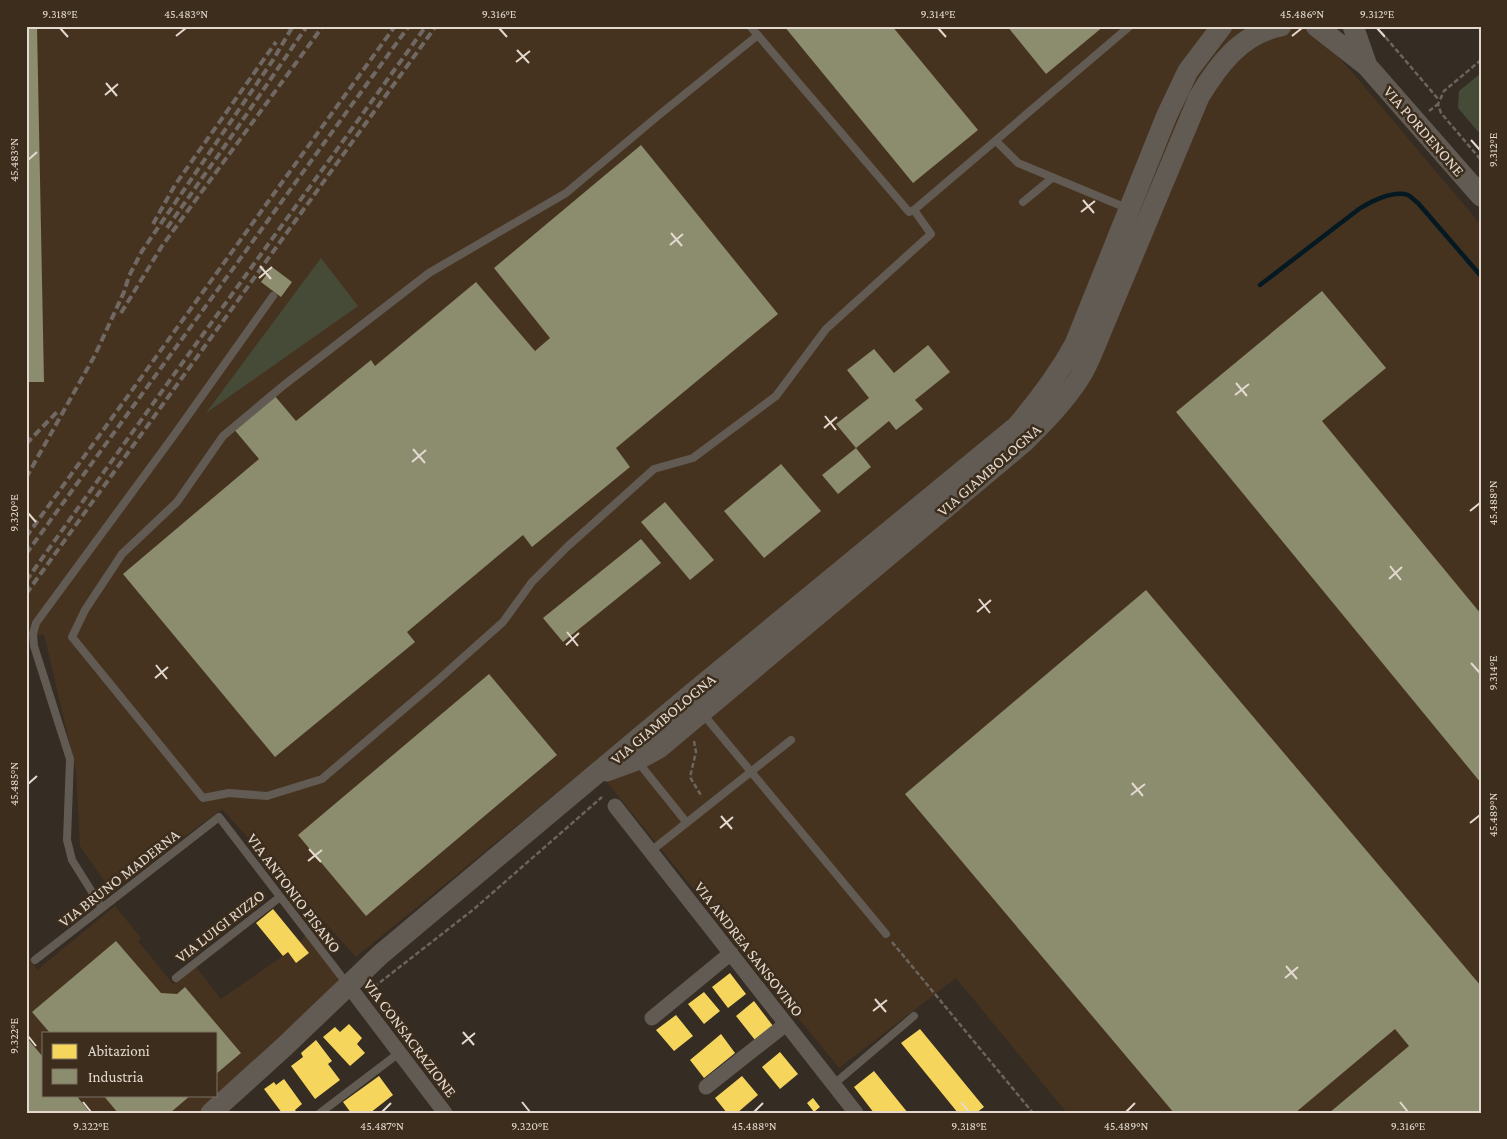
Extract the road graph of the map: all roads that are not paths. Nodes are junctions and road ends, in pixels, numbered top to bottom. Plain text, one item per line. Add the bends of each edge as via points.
1 (750, 26) edge
2 (1130, 26) edge
3 (1222, 26) edge
4 (1281, 26) edge
5 (1316, 26) edge
6 (1353, 26) edge
7 (758, 35) junction
8 (1367, 66) junction
9 (996, 141) junction
10 (1052, 178) junction
11 (1481, 196) edge
12 (1023, 202) dead end
13 (914, 210) junction
14 (1136, 220) junction
15 (273, 296) dead end
16 (892, 529) junction
17 (794, 628) junction
18 (700, 710) junction
19 (791, 740) dead end
20 (637, 760) junction
21 (751, 772) junction
22 (595, 775) junction
23 (616, 806) road end
24 (219, 817) joint
25 (687, 822) junction
26 (651, 851) junction
27 (280, 896) junction
28 (102, 908) junction
29 (886, 934) road end
30 (731, 953) junction
31 (35, 960) dead end
32 (176, 978) dead end
33 (348, 985) junction
34 (914, 1016) dead end
35 (652, 1018) dead end
36 (786, 1024) junction
37 (399, 1053) junction
38 (834, 1084) junction
39 (706, 1087) dead end
40 (210, 1113) edge
41 (320, 1113) edge
42 (445, 1113) edge
43 (856, 1113) edge

1 - 7 lane
2 - 9 lane
3 - 14 street, VIA GIAMBOLOGNA via 1188,72 1167,115
4 - 14 street, VIA GIAMBOLOGNA via 1268,28 1247,39 1228,55 1212,76
5 - 8 street, VIA PORDENONE
6 - 8 street, VIA PORDENONE
7 - 13 lane via 906,211
7 - 13 lane via 566,193 429,273 284,385 223,436 176,502 122,554 85,610 72,637 203,798 229,793 267,796 322,779 503,622 532,582 654,469 693,458 776,396 826,329 931,234
8 - 11 street, VIA PORDENONE
9 - 10 lane via 1018,163
9 - 13 lane
10 - 12 lane
10 - 14 lane
14 - 16 street, VIA GIAMBOLOGNA via 1075,344 1043,396 1017,426
14 - 17 street, VIA GIAMBOLOGNA via 1093,350 1060,404 1024,442
15 - 28 lane via 36,623 34,646 70,759 69,848 75,867
16 - 17 street, VIA GIAMBOLOGNA via 868,558
16 - 22 street, VIA GIAMBOLOGNA
17 - 18 street, VIA GIAMBOLOGNA
17 - 20 street, VIA GIAMBOLOGNA via 643,745
18 - 20 street, VIA GIAMBOLOGNA via 659,748
18 - 21 lane
19 - 21 lane
20 - 22 street, VIA GIAMBOLOGNA
20 - 25 lane
21 - 25 lane
21 - 29 lane
22 - 33 street, VIA GIAMBOLOGNA
23 - 26 street, VIA ANDREA SANSOVINO
24 - 27 lane, VIA ANTONIO PISANO
24 - 28 lane, VIA BRUNO MADERNA
25 - 26 lane
26 - 30 street, VIA ANDREA SANSOVINO
27 - 32 lane, VIA LUIGI RIZZO
27 - 33 lane, VIA ANTONIO PISANO
28 - 31 lane, VIA BRUNO MADERNA
30 - 35 street
30 - 36 street, VIA ANDREA SANSOVINO
33 - 37 street, VIA CONSACRAZIONE
33 - 40 street, VIA GIAMBOLOGNA
34 - 38 lane
36 - 38 street, VIA ANDREA SANSOVINO
36 - 39 street
37 - 41 lane
37 - 42 street, VIA CONSACRAZIONE
38 - 43 street, VIA ANDREA SANSOVINO

